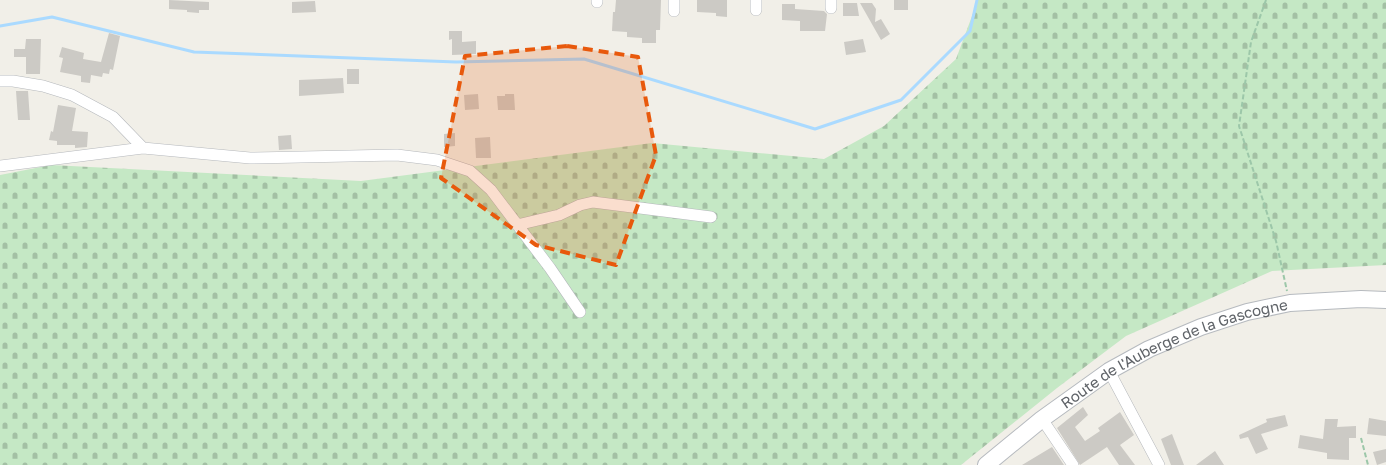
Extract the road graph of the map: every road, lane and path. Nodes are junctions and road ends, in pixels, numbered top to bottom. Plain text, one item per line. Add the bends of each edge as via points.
1 (1266, 0) edge
2 (0, 81) edge
3 (143, 148) junction
4 (0, 166) edge
5 (711, 217) dead end
6 (518, 225) junction
7 (1386, 300) edge
8 (1290, 303) junction
9 (580, 312) dead end
10 (1109, 371) junction
11 (1042, 419) junction
12 (1361, 438) dead end
13 (991, 463) edge
14 (1073, 465) edge
15 (1159, 465) edge
16 (1368, 465) edge

1 - 8 path via 1251,42 1239,126 1276,242
2 - 3 street via 43,86 72,95 113,117
3 - 4 street
3 - 6 street via 250,158 396,155 437,160 470,171 491,190
5 - 6 street via 593,202 559,216
6 - 9 street
7 - 8 street, Route de l'Auberge de la Gascogne
8 - 10 street, Route de l'Auberge de la Gascogne via 1247,312 1201,327
10 - 11 street, Route de l'Auberge de la Gascogne
10 - 15 street
11 - 13 street, Route de l'Auberge de la Gascogne
11 - 14 street
12 - 16 path

